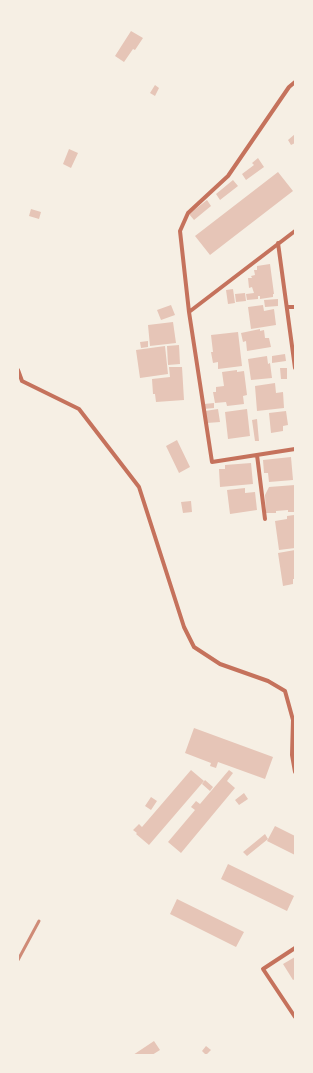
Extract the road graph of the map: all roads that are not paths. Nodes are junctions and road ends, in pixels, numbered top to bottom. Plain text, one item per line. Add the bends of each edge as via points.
1 (295, 82) edge
2 (295, 230) edge
3 (278, 243) junction
4 (295, 307) edge
5 (287, 308) junction
6 (189, 312) junction
7 (295, 368) edge
8 (18, 370) edge
9 (295, 449) edge
10 (257, 455) junction
11 (265, 519) dead end
12 (295, 772) edge
13 (295, 948) edge
14 (295, 1017) edge

1 - 6 street via 228,176 188,212 180,231
2 - 3 street
3 - 5 street
3 - 6 street
4 - 5 street
5 - 7 street
6 - 10 street via 212,462
8 - 12 street via 22,380 79,409 139,487 184,627 194,647 220,664 268,681 285,691 293,720 292,755
9 - 10 street
10 - 11 street
13 - 14 street via 263,969

